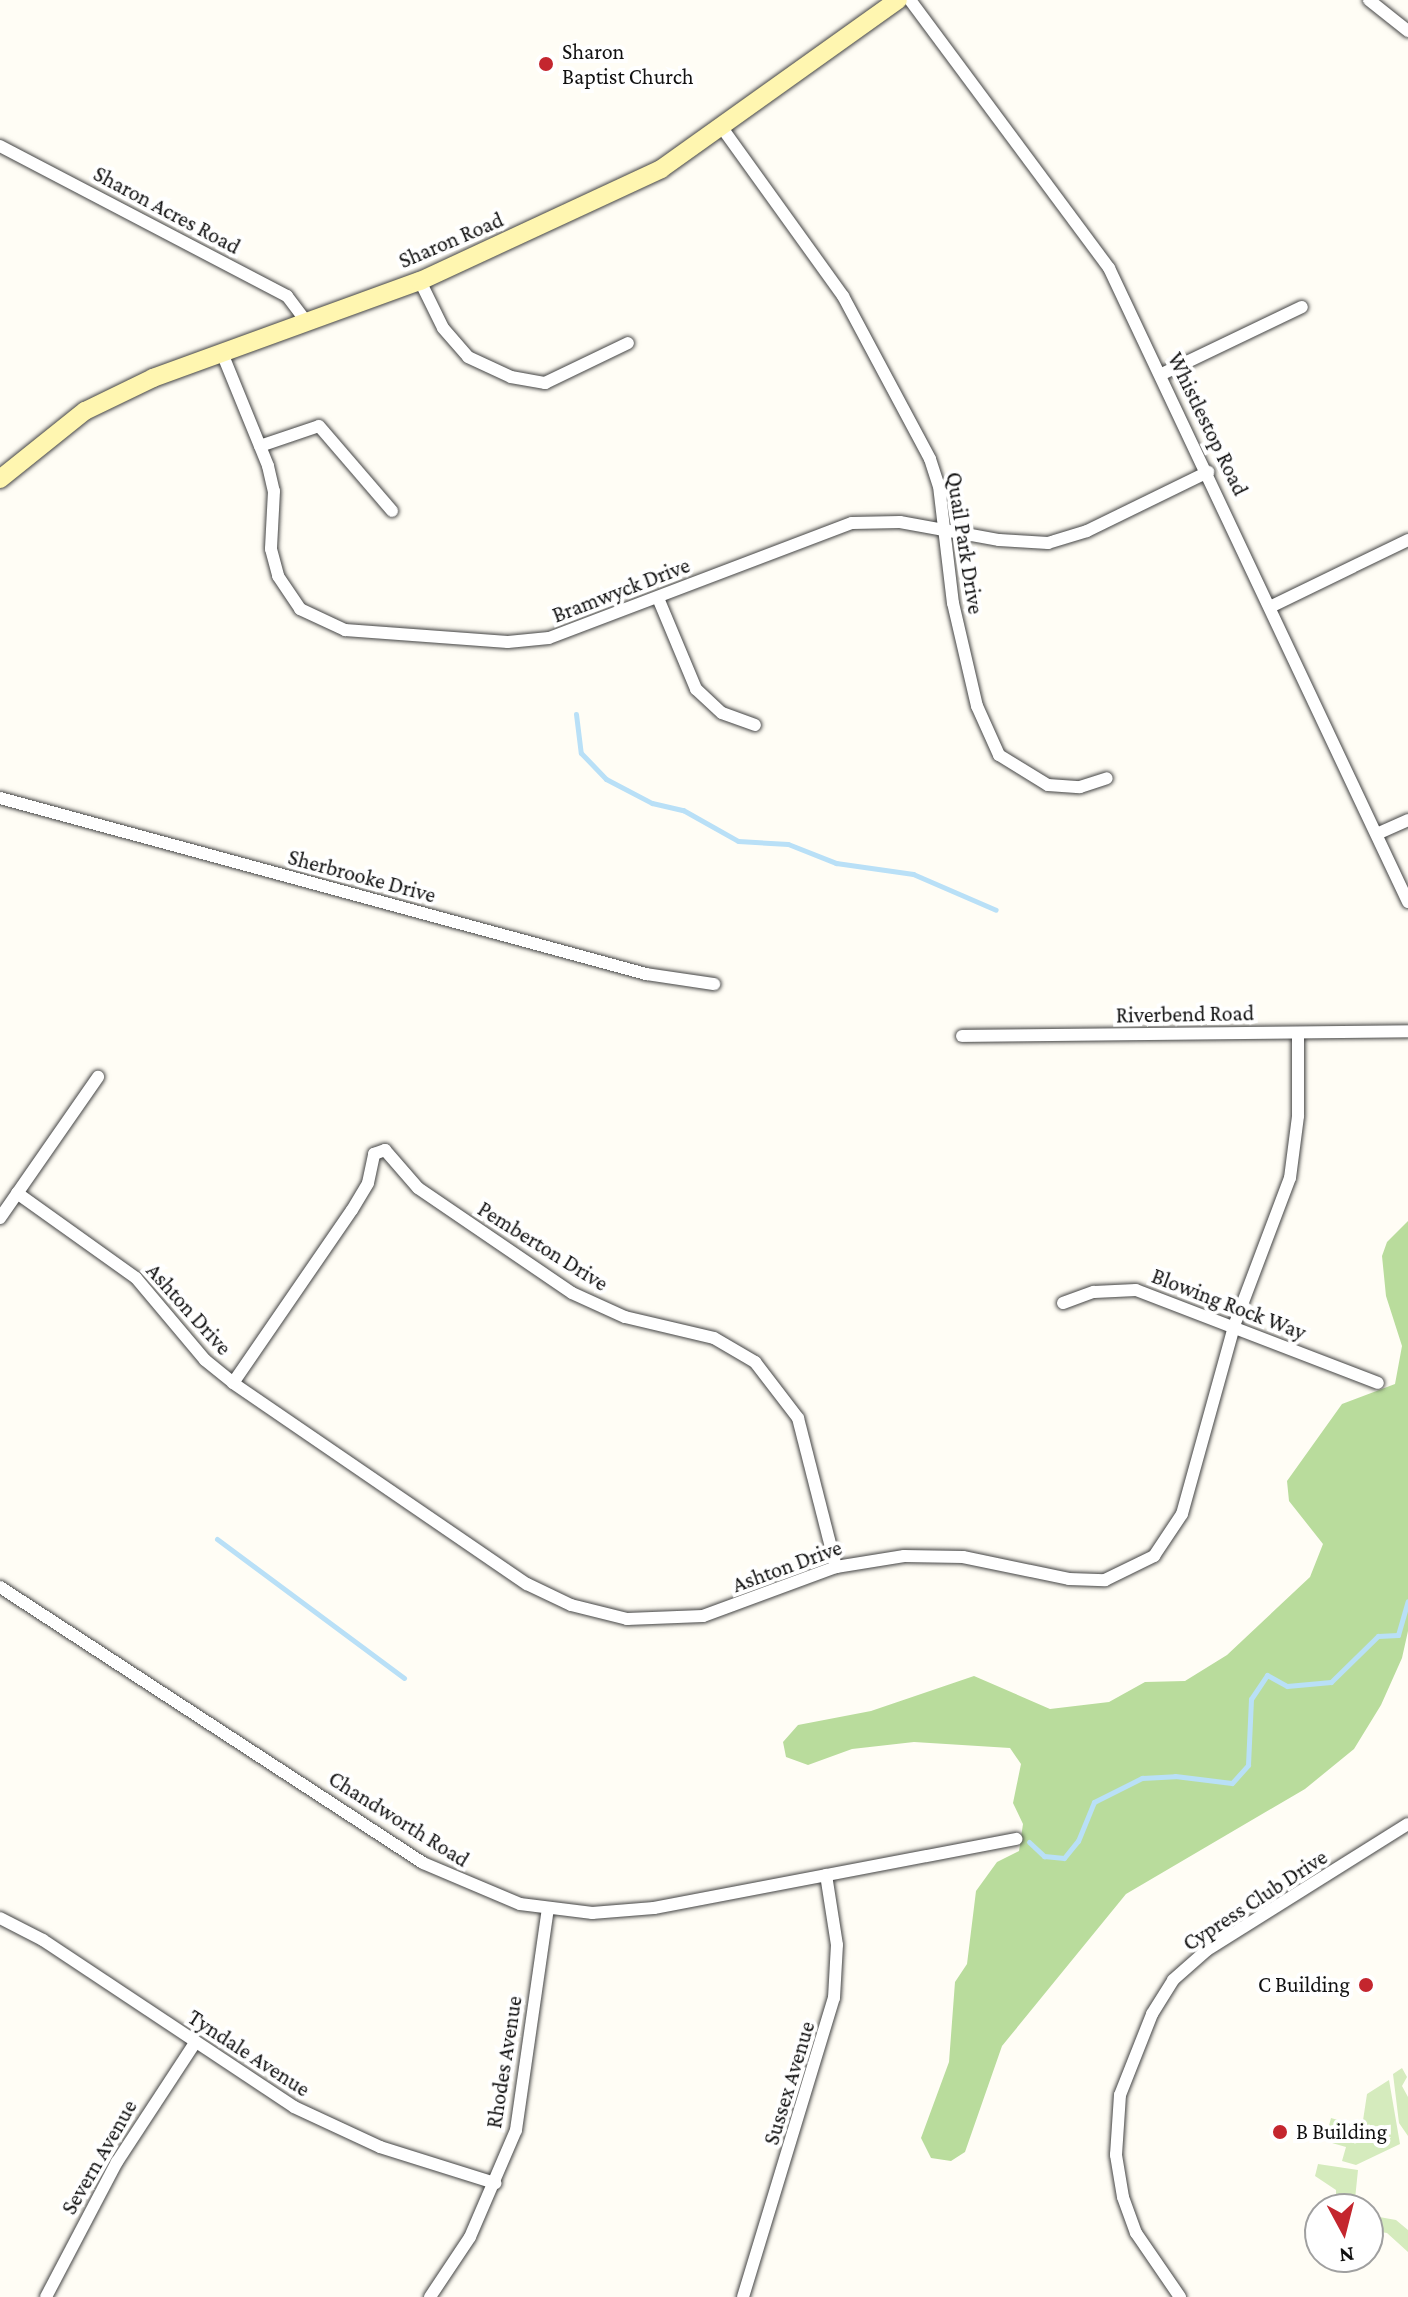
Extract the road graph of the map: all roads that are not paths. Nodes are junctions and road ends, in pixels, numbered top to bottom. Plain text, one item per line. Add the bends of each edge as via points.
1 (898, 0) edge
2 (910, 0) edge
3 (1369, 0) edge
4 (1408, 31) edge
5 (723, 129) junction
6 (0, 146) edge
7 (420, 281) junction
8 (1302, 307) dead end
9 (306, 321) junction
10 (628, 343) dead end
11 (222, 353) junction
12 (1162, 374) junction
13 (260, 446) junction
14 (1208, 472) junction
15 (0, 479) edge
16 (392, 511) dead end
17 (943, 531) junction
18 (1408, 540) edge
19 (658, 598) junction
20 (1272, 606) junction
21 (755, 725) dead end
22 (1107, 778) dead end
23 (0, 798) edge
24 (1408, 820) edge
25 (1379, 833) junction
26 (1408, 902) edge
27 (714, 984) dead end
28 (1408, 1031) edge
29 (1298, 1033) junction
30 (962, 1036) dead end
31 (98, 1077) dead end
32 (17, 1193) junction
33 (0, 1218) edge
34 (1063, 1303) dead end
35 (1234, 1326) junction
36 (233, 1383) junction
37 (1378, 1383) dead end
38 (836, 1567) junction
39 (0, 1587) edge
40 (1408, 1824) edge
41 (1016, 1839) dead end
42 (826, 1875) junction
43 (548, 1909) junction
44 (0, 1918) edge
45 (195, 2043) junction
46 (495, 2183) junction
47 (46, 2297) edge
48 (430, 2297) edge
49 (743, 2297) edge
50 (1180, 2297) edge

1 - 5 main road, Sharon Road
2 - 12 street, Whistlestop Road via 1092,240
3 - 4 street
5 - 7 main road, Sharon Road via 599,202
5 - 17 street, Quail Park Drive via 820,262 875,352 935,473
6 - 9 street, Sharon Acres Road via 287,296
7 - 9 main road, Sharon Road
7 - 10 street via 443,328 468,357 511,377 545,383
8 - 12 street
9 - 11 main road, Sharon Road
11 - 13 street, Bramwyck Drive
11 - 15 main road, Sharon Road via 85,411
12 - 14 street, Whistlestop Road
13 - 16 street via 319,426
13 - 19 street, Bramwyck Drive via 274,491 271,549 278,576 300,609 329,626 528,641 573,632
14 - 17 street, Bramwyck Drive via 1070,538 1027,543
14 - 20 street, Whistlestop Road
17 - 19 street, Bramwyck Drive via 900,522 852,523
17 - 22 street, Quail Park Drive via 977,706 999,755 1048,785 1080,787
18 - 20 street
19 - 21 street via 696,689 722,713
20 - 25 street, Whistlestop Road
23 - 27 street, Sherbrooke Drive via 646,974
24 - 25 street
25 - 26 street, Whistlestop Road
28 - 29 street, Riverbend Road
29 - 30 street, Riverbend Road
29 - 35 street, Ashton Drive via 1298,1116 1290,1178
31 - 32 street
32 - 33 street
32 - 36 street, Ashton Drive via 136,1278 205,1360
34 - 35 street, Blowing Rock Way via 1094,1292 1136,1290
35 - 37 street, Blowing Rock Way
35 - 38 street, Ashton Drive via 1182,1514 1166,1544 1143,1565 1125,1574 1083,1581 963,1557 904,1556
36 - 38 street, Ashton Drive via 527,1584 582,1609 653,1620 703,1616
36 - 38 street, Pemberton Drive via 352,1210 368,1183 374,1154 385,1150 418,1188 572,1293 625,1317 714,1338 762,1368 790,1402 804,1435
39 - 43 street, Chandworth Road via 423,1863 473,1889
40 - 50 street, Cypress Club Drive via 1207,1950 1173,1980 1136,2047 1119,2106 1119,2180 1136,2233
41 - 42 street, Chandworth Road
42 - 43 street, Chandworth Road via 616,1913
42 - 49 street, Sussex Avenue via 837,1945 834,1998
43 - 46 street, Rhodes Avenue via 516,2130
44 - 45 street, Tyndale Avenue via 43,1940
45 - 46 street, Tyndale Avenue via 294,2107 346,2133
45 - 47 street, Severn Avenue via 117,2162
46 - 48 street, Rhodes Avenue via 470,2237

